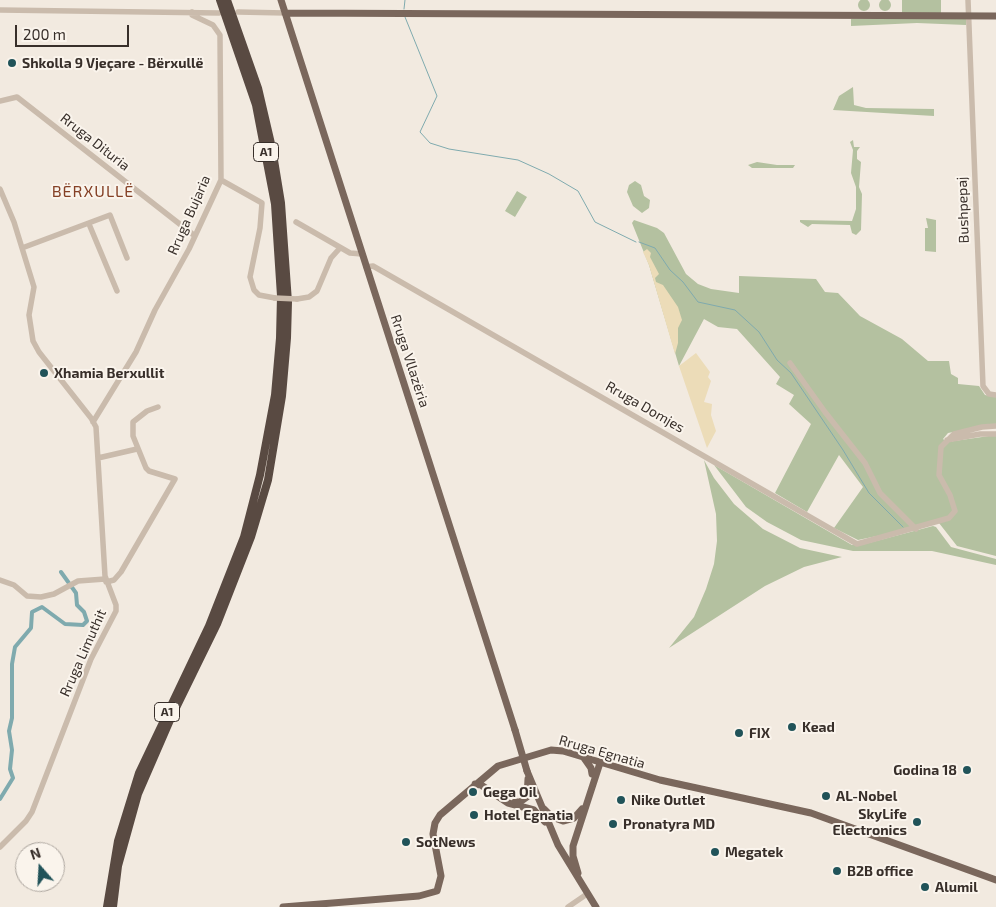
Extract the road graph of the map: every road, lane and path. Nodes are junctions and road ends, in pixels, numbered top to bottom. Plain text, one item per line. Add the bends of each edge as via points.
1 (220, 0) edge
2 (227, 0) edge
3 (281, 0) edge
4 (968, 0) edge
5 (0, 10) edge
6 (192, 12) junction
7 (238, 12) dead end
8 (219, 13) dead end
9 (285, 14) junction
10 (968, 16) junction
11 (996, 16) edge
12 (0, 101) edge
13 (221, 180) junction
14 (0, 189) edge
15 (296, 222) dead end
16 (89, 224) junction
17 (194, 236) junction
18 (22, 248) junction
19 (340, 248) junction
20 (362, 254) junction
21 (127, 258) dead end
22 (366, 266) junction
23 (117, 291) dead end
24 (790, 363) dead end
25 (996, 395) edge
26 (158, 407) dead end
27 (93, 422) junction
28 (996, 426) edge
29 (996, 434) edge
30 (947, 440) junction
31 (138, 449) junction
32 (98, 458) junction
33 (916, 529) junction
34 (0, 580) edge
35 (106, 580) junction
36 (584, 758) junction
37 (598, 762) junction
38 (612, 767) junction
39 (493, 769) junction
40 (528, 772) junction
41 (594, 774) junction
42 (478, 781) junction
43 (488, 788) junction
44 (540, 803) junction
45 (552, 832) junction
46 (121, 840) junction
47 (0, 847) edge
48 (118, 853) junction
49 (996, 880) edge
50 (587, 894) junction
51 (105, 907) edge
52 (115, 907) edge
53 (283, 907) edge
54 (568, 907) edge
55 (596, 907) edge

1 - 46 highway, A1 via 251,87 270,172 281,296 276,379 260,475 241,545 209,626 136,782
2 - 46 highway, A1 via 258,88 275,164 285,240 287,338 282,396 268,480 237,575 148,768
3 - 9 main road, Rruga Vllazëria
4 - 10 street
5 - 6 street
6 - 8 street
6 - 13 street, Rruga Bujaria via 192,15 213,25 220,35
7 - 9 street
9 - 10 main road
9 - 20 main road, Rruga Vllazëria
10 - 11 main road
10 - 25 street, Bushpepaj via 983,386 988,394
12 - 17 street, Rruga Dituria via 17,97
13 - 17 street, Rruga Bujaria
13 - 19 street, bridge via 262,204 250,277 254,290 260,295 309,297 317,291 331,258
14 - 18 street
15 - 19 street
16 - 18 street
16 - 21 street via 110,215
16 - 23 street
17 - 27 street, Rruga Bujaria via 136,352
18 - 27 street via 34,287 29,315 33,341
19 - 20 street via 355,255
20 - 22 main road, Rruga Vllazëria
22 - 33 street, Rruga Domjes via 373,266 852,542 862,543
22 - 40 main road, Rruga Vllazëria, bridge
24 - 33 street via 865,463 880,493
26 - 31 street via 147,410 133,422 133,436
27 - 32 street, Rruga Limuthit
28 - 30 street via 954,434
29 - 30 street
30 - 33 street, Rruga Domjes via 940,452 938,470 955,510 949,518
31 - 32 street
31 - 35 street via 149,471 175,480 121,572 114,580
32 - 35 street, Rruga Limuthit
34 - 35 street via 14,585 27,596 47,596 78,581
35 - 47 street, Rruga Limuthit via 116,610 91,659 32,812
36 - 37 main road, Rruga Egnatia
36 - 39 main road, Rruga Egnatia via 559,750 546,750
36 - 41 main road
37 - 38 main road, Rruga Egnatia
37 - 41 main road
38 - 41 main road
38 - 49 main road, Rruga Egnatia via 811,813
39 - 42 main road, Rruga Egnatia
39 - 43 main road
40 - 43 main road via 528,795 520,802
40 - 44 main road, Rruga Vllazëria
41 - 44 main road via 583,806 574,818 556,819
41 - 50 main road via 573,846 575,866
42 - 43 main road
42 - 53 main road, Rruga Egnatia via 445,809 435,823 433,838 441,876 437,890 419,896
43 - 45 main road via 508,803 534,810
44 - 45 main road, Rruga Vllazëria
45 - 50 main road
46 - 48 highway, A1
48 - 51 highway, A1
48 - 52 highway, A1
50 - 54 street
50 - 55 main road

